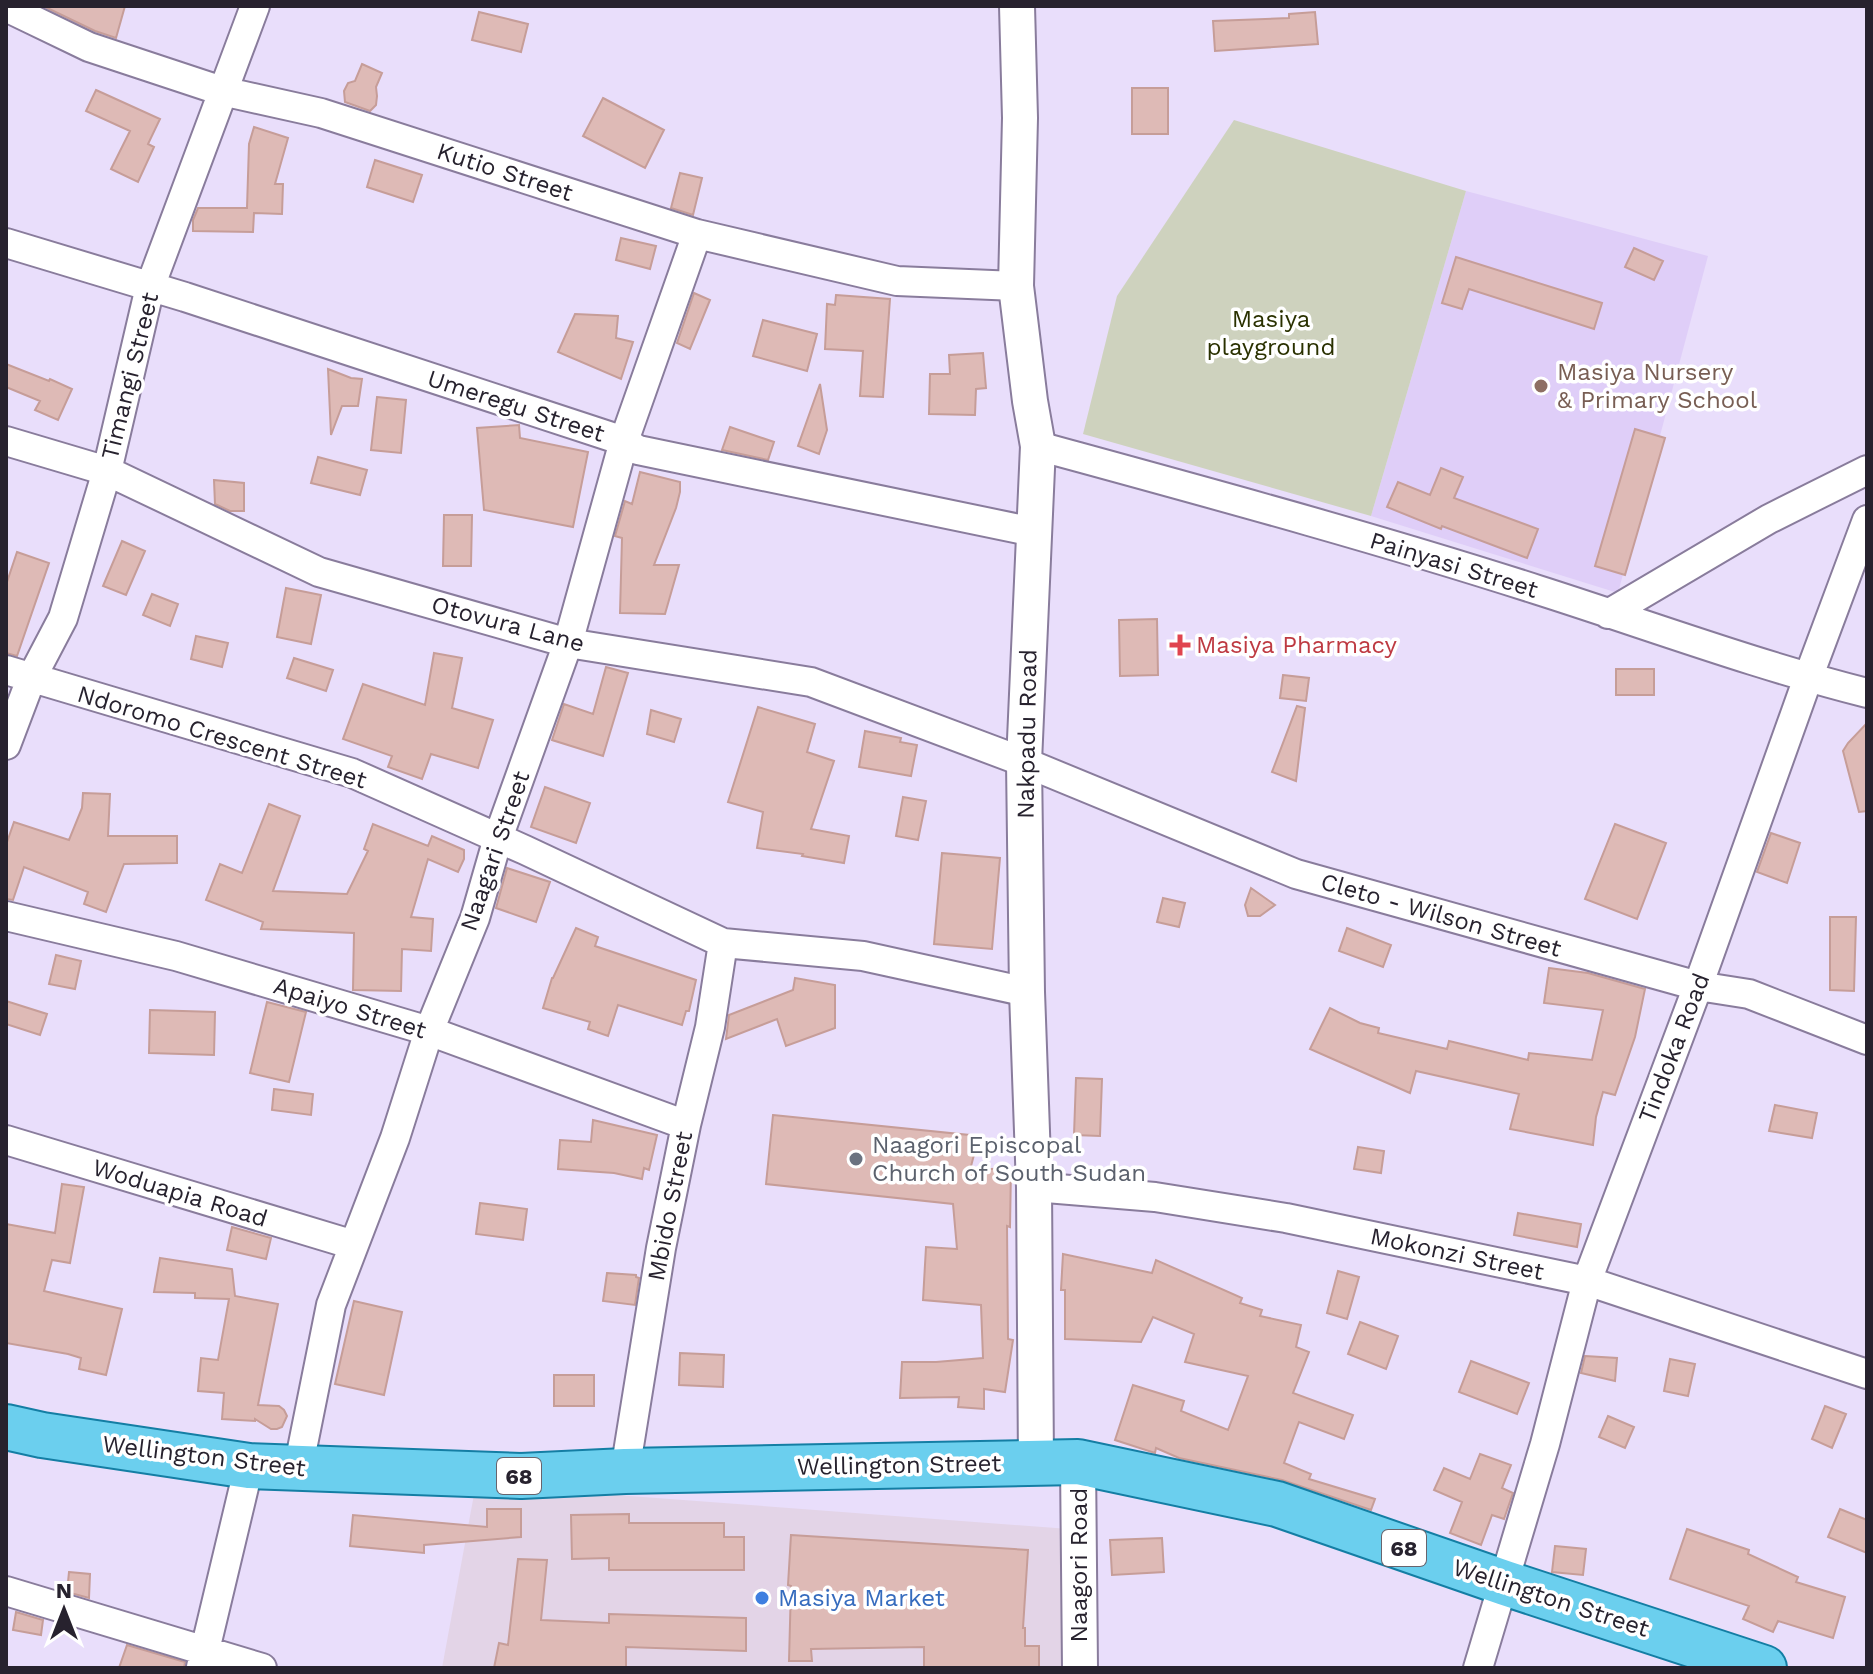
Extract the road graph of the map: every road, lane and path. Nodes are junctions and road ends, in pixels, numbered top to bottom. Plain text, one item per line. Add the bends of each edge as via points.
1 (255, 6) edge
2 (1017, 6) edge
3 (6, 7) edge
4 (222, 91) junction
5 (697, 234) junction
6 (6, 243) edge
7 (1016, 286) junction
8 (150, 287) junction
9 (6, 441) edge
10 (624, 441) junction
11 (1038, 446) junction
12 (1867, 470) edge
13 (107, 471) junction
14 (1867, 520) edge
15 (1034, 532) junction
16 (1608, 614) junction
17 (568, 643) junction
18 (18, 675) edge
19 (1808, 678) junction
20 (1867, 693) edge
21 (6, 745) edge
22 (1024, 762) junction
23 (498, 838) junction
24 (6, 916) edge
25 (723, 943) junction
26 (1698, 986) junction
27 (1027, 992) junction
28 (429, 1031) junction
29 (1867, 1040) edge
30 (686, 1125) junction
31 (6, 1140) edge
32 (1034, 1187) junction
33 (354, 1245) junction
34 (1587, 1281) junction
35 (1867, 1374) edge
36 (6, 1427) edge
37 (1057, 1462) junction
38 (249, 1466) junction
39 (298, 1469) junction
40 (625, 1471) junction
41 (1505, 1583) junction
42 (6, 1591) edge
43 (203, 1659) edge
44 (262, 1668) edge
45 (1080, 1668) edge
46 (1478, 1668) edge
47 (1764, 1668) edge

1 - 4 street, Timangi Street
2 - 7 street, Nakpadu Road
3 - 4 street, Kutio Street via 89,47
4 - 5 street, Kutio Street via 321,113
4 - 8 street, Timangi Street
5 - 7 street, Kutio Street via 897,281
5 - 10 street, Naagari Street
6 - 8 street, Umeregu Street
7 - 11 street, Nakpadu Road
8 - 10 street, Umeregu Street
8 - 13 street, Timangi Street
9 - 13 street, Otovura Lane
10 - 15 street, Umeregu Street via 638,450
10 - 17 street, Naagari Street
11 - 15 street, Nakpadu Road
11 - 16 street, Painyasi Street via 1312,521
12 - 16 street via 1769,519
13 - 17 street, Otovura Lane via 319,572
13 - 18 street, Timangi Street via 63,618
14 - 19 street, Tindoka Road
15 - 22 street, Nakpadu Road
16 - 19 street, Painyasi Street
17 - 22 street, Otovura Lane via 811,682
17 - 23 street, Naagari Street
18 - 21 street, Timangi Street
18 - 23 street, Ndoromo Crescent Street via 352,773
19 - 20 street, Painyasi Street
19 - 26 street, Tindoka Road
22 - 26 street, Cleto - Wilson Street via 1296,874
22 - 27 street, Nakpadu Road
23 - 25 street, Ndoromo Crescent Street
23 - 28 street, Naagari Street via 475,918
24 - 28 street, Apaiyo Street via 176,956
25 - 27 street, Ndoromo Crescent Street via 863,956
25 - 30 street, Mbido Street
26 - 29 street, Cleto - Wilson Street via 1749,994
26 - 34 street, Tindoka Road
27 - 32 street, Nakpadu Road
28 - 30 street, Apaiyo Street
28 - 33 street, Naagari Street
30 - 40 street, Mbido Street
31 - 33 street, Woduapia Road
32 - 34 street, Mokonzi Street via 1155,1197 1286,1218
32 - 37 street, Nakpadu Road
33 - 39 street, Naagari Street via 331,1305
34 - 35 street, Mokonzi Street
34 - 41 street, Tindoka Road
36 - 38 main road, Wellington Street / 68
37 - 40 main road, Wellington Street / 68
37 - 41 main road, Wellington Street / 68 via 1277,1504
37 - 45 street, Naagori Road
38 - 39 main road, Wellington Street / 68
38 - 43 street
39 - 40 main road, Wellington Street / 68 via 521,1476
41 - 46 street, Tindoka Road
41 - 47 main road, Wellington Street / 68
42 - 43 street
43 - 44 street

